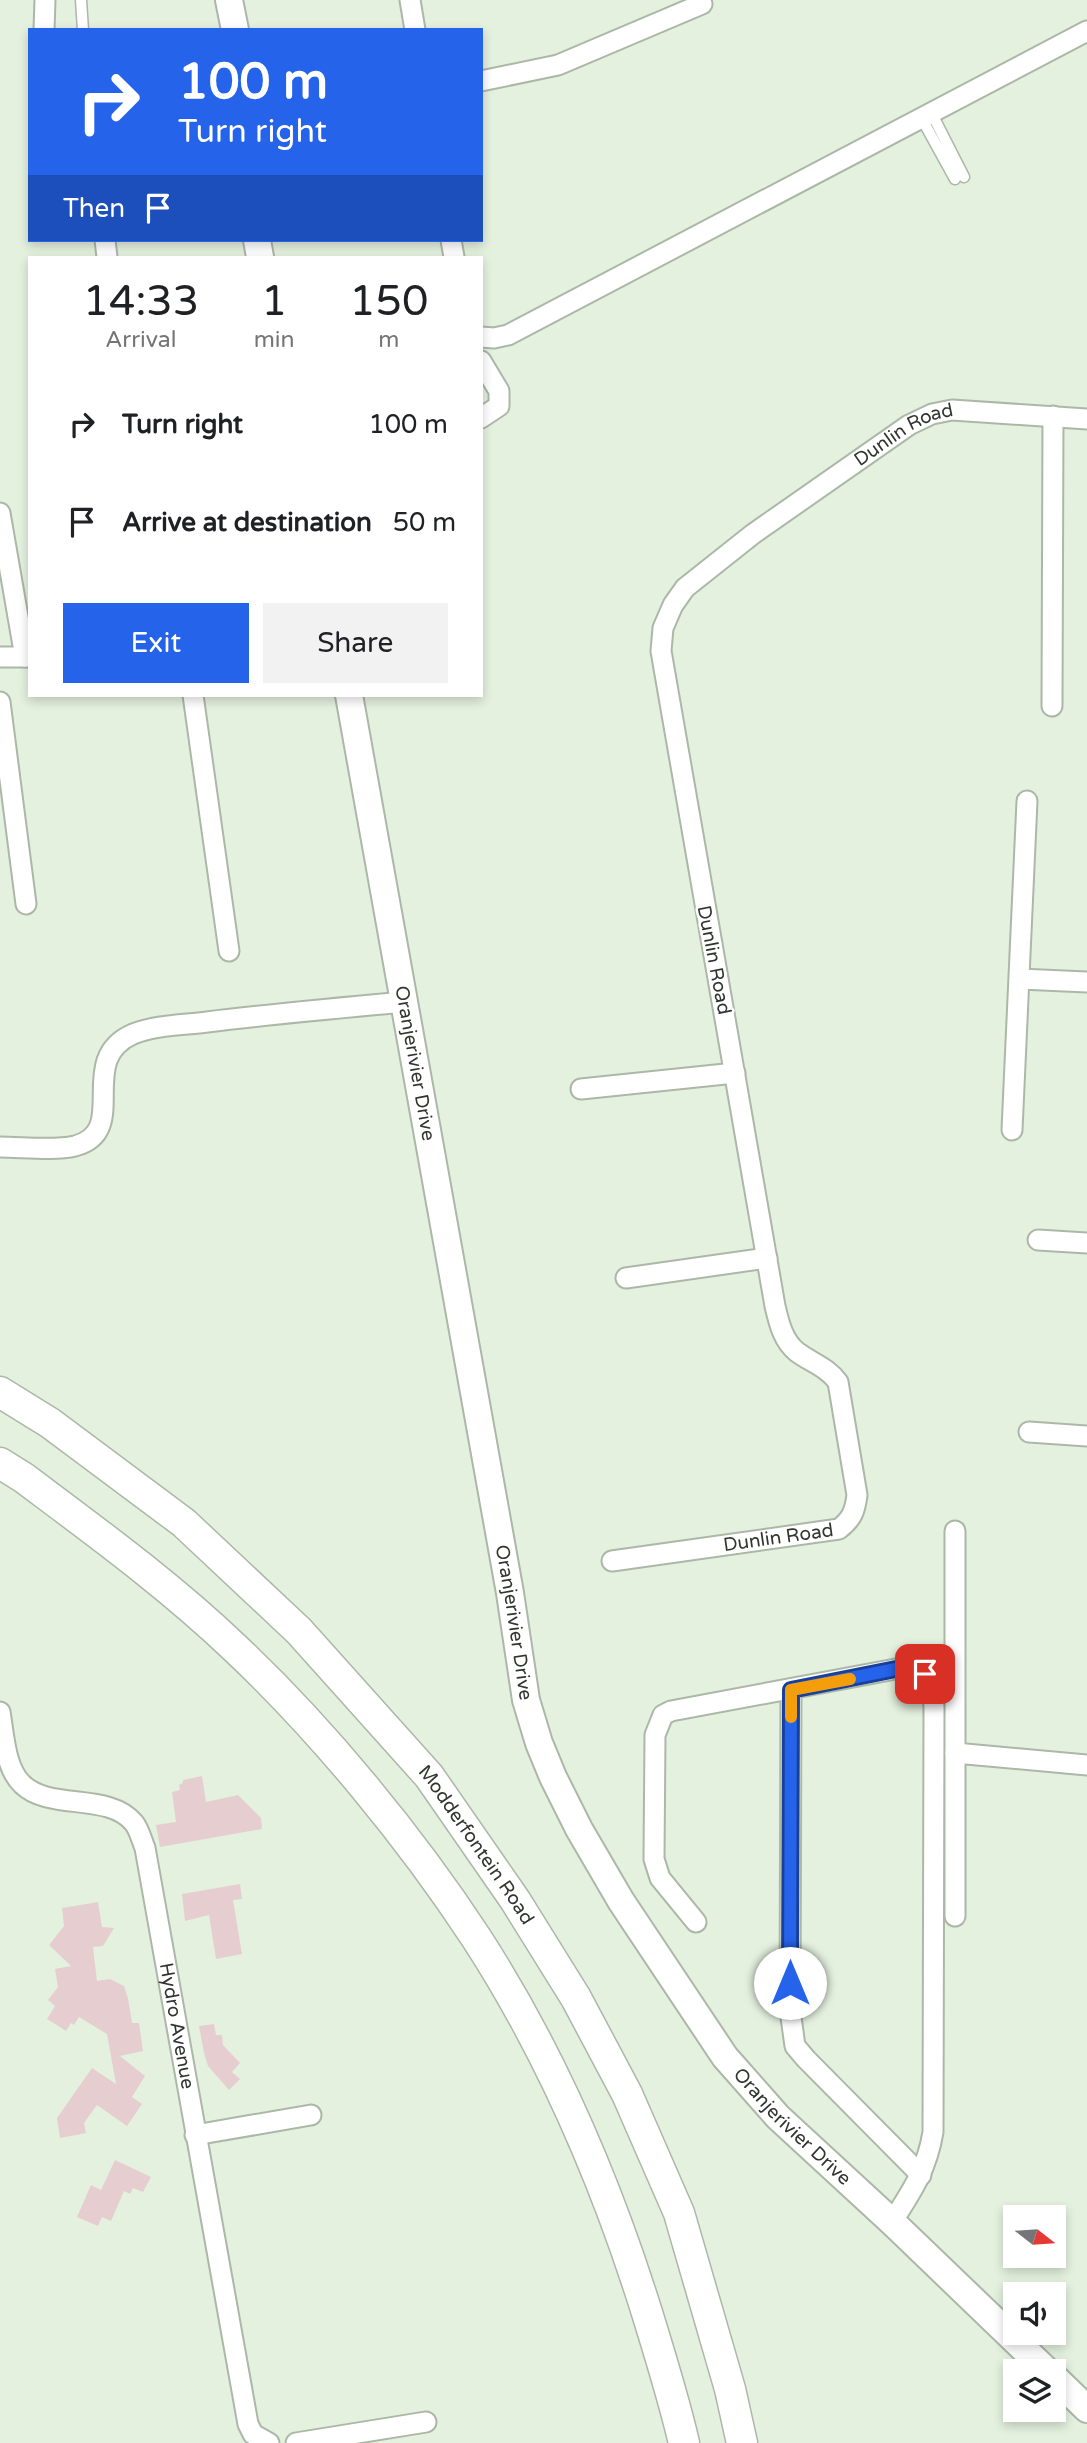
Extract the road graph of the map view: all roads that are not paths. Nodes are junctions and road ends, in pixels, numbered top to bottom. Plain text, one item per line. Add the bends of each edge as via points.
1 (45, 0) edge
2 (81, 0) edge
3 (214, 0) edge
4 (229, 0) edge
5 (410, 0) edge
6 (702, 4) dead end
7 (44, 28) edge
8 (83, 28) edge
9 (219, 28) edge
10 (235, 28) edge
11 (415, 28) edge
12 (1087, 31) edge
13 (483, 81) edge
14 (927, 116) junction
15 (960, 178) dead end
16 (483, 337) edge
17 (483, 364) edge
18 (1053, 416) junction
19 (483, 417) edge
20 (1087, 419) edge
21 (0, 513) edge
22 (0, 657) edge
23 (28, 657) edge
24 (193, 697) edge
25 (349, 697) edge
26 (0, 702) edge
27 (1052, 706) dead end
28 (1027, 802) dead end
29 (26, 904) dead end
30 (229, 951) dead end
31 (1020, 979) junction
32 (1087, 982) edge
33 (404, 1002) junction
34 (735, 1073) junction
35 (581, 1089) dead end
36 (1012, 1130) dead end
37 (0, 1147) edge
38 (1038, 1240) dead end
39 (1087, 1243) edge
40 (767, 1258) junction
41 (626, 1278) dead end
42 (0, 1392) edge
43 (1029, 1432) dead end
44 (1087, 1436) edge
45 (0, 1463) edge
46 (955, 1531) dead end
47 (612, 1561) dead end
48 (791, 1690) junction
49 (0, 1712) edge
50 (956, 1753) junction
51 (1087, 1765) edge
52 (955, 1916) dead end
53 (696, 1922) dead end
54 (311, 2115) dead end
55 (195, 2135) junction
56 (922, 2175) junction
57 (892, 2222) junction
58 (1035, 2359) edge
59 (1066, 2389) edge
60 (1087, 2409) edge
61 (426, 2422) dead end
62 (269, 2443) edge
63 (296, 2443) edge
64 (684, 2443) edge
65 (742, 2443) edge

1 - 7 street
2 - 8 lane
3 - 9 street
4 - 10 street
5 - 11 street
6 - 13 street via 558,65
12 - 14 street
14 - 15 lane
14 - 16 street via 508,335
17 - 19 street via 499,391 499,406
18 - 20 street, Dunlin Road
18 - 27 street
18 - 34 street, Dunlin Road via 952,411 909,425 753,534 685,588 673,605 663,628 661,651
21 - 23 street
22 - 23 street
24 - 30 street
25 - 33 street, Oranjerivier Drive
26 - 29 street
28 - 31 street
31 - 32 street
31 - 36 street
33 - 37 street via 135,1033 118,1043 106,1061 103,1121 93,1137 75,1146
33 - 57 street, Oranjerivier Drive via 526,1700 552,1777 621,1901 724,2057 778,2117
34 - 35 street
34 - 40 street, Dunlin Road
38 - 39 street
40 - 41 street
40 - 47 street, Dunlin Road via 782,1332 795,1350 829,1370 838,1382 857,1495 850,1520 826,1532
42 - 65 main road, Modderfontein Road via 50,1423 184,1523 299,1631 429,1776 522,1910 627,2094 679,2213
43 - 44 street
45 - 64 main road via 159,1581 235,1648 376,1803 477,1939 539,2047 594,2162 635,2273
46 - 50 street
48 - 53 street via 671,1711 658,1723 654,1860 660,1878
48 - 56 street via 790,2010 795,2046
48 - 56 street via 901,1668 925,1674 932,1685 933,2132
49 - 55 street, Hydro Avenue via 11,1767 22,1785 117,1811 134,1823 145,1848
50 - 51 street
50 - 52 street
54 - 55 street
55 - 62 street, Hydro Avenue via 248,2424 253,2434
56 - 57 street
57 - 58 street, Oranjerivier Drive
59 - 60 street
61 - 63 street

